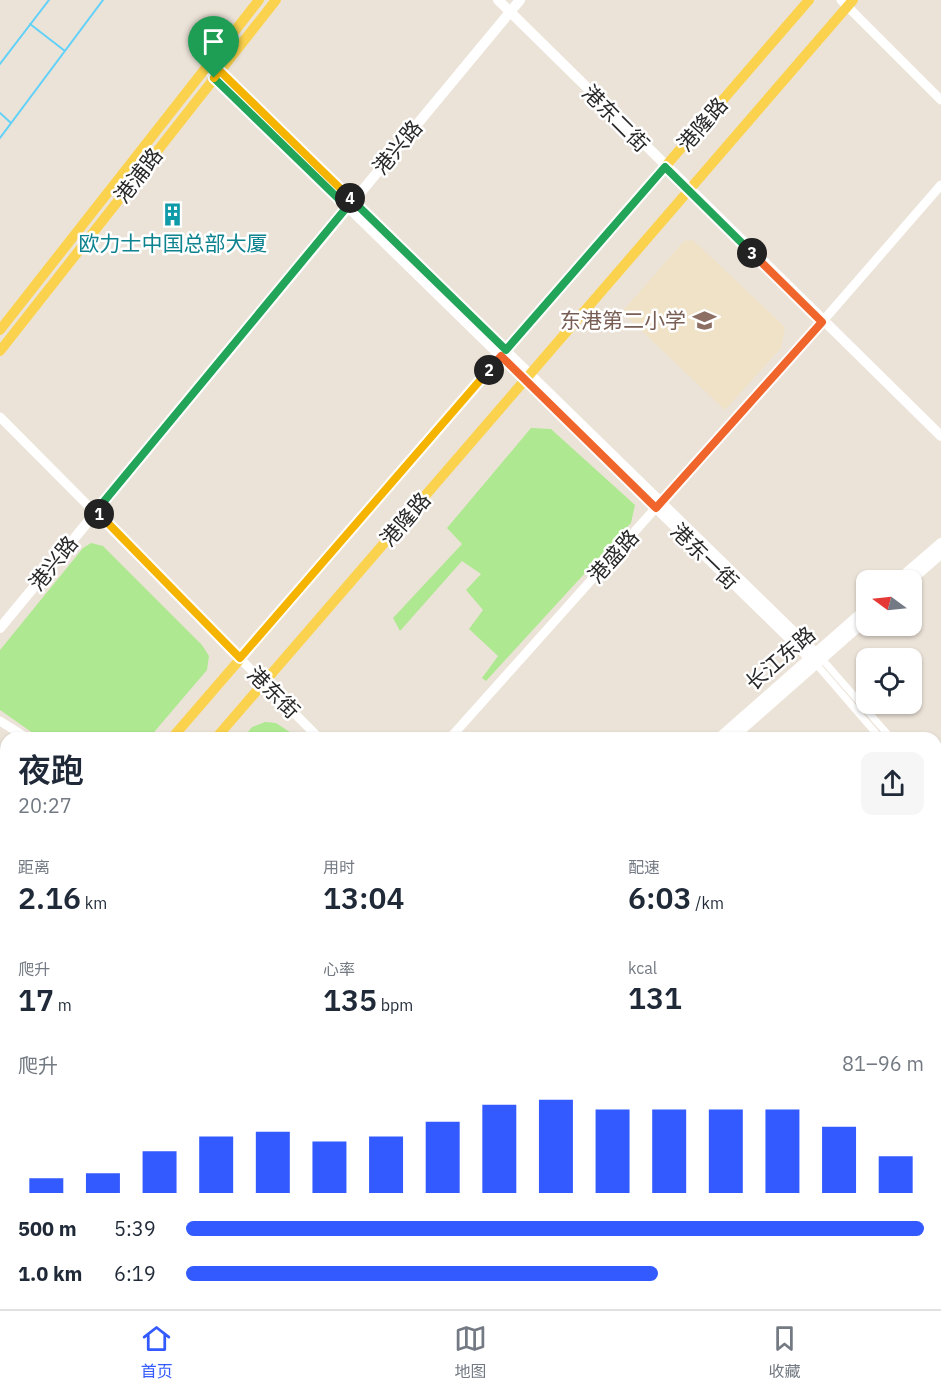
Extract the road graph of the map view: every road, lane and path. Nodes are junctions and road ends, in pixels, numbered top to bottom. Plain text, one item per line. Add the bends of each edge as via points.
1 (259, 0) edge
2 (276, 0) edge
3 (498, 0) edge
4 (520, 0) edge
5 (809, 0) edge
6 (847, 2) edge
7 (510, 12) junction
8 (207, 66) junction
9 (217, 75) junction
10 (941, 100) edge
11 (665, 167) junction
12 (941, 185) edge
13 (689, 190) junction
14 (350, 203) junction
15 (822, 322) junction
16 (0, 330) edge
17 (0, 351) edge
18 (504, 353) junction
19 (528, 377) junction
20 (0, 417) edge
21 (941, 436) edge
22 (659, 505) junction
23 (96, 511) junction
24 (941, 543) edge
25 (941, 554) edge
26 (910, 570) edge
27 (922, 570) edge
28 (856, 619) edge
29 (0, 628) edge
30 (856, 628) edge
31 (240, 658) junction
32 (816, 659) junction
33 (264, 682) junction
34 (0, 721) edge
35 (17, 732) edge
36 (177, 732) edge
37 (221, 732) edge
38 (314, 732) edge
39 (455, 732) edge
40 (726, 732) edge
41 (738, 732) edge
42 (875, 732) edge
43 (885, 732) edge

1 - 8 main road, 港浦路
2 - 9 main road, 港浦路
3 - 7 main road, 港东二街
4 - 7 main road, 港兴路
5 - 11 main road, 港隆路
6 - 10 street
6 - 13 main road, 港隆路
7 - 11 main road, 港东二街
7 - 14 main road, 港兴路
8 - 9 street, 港东一街
8 - 16 main road, 港浦路
9 - 14 street, 港东一街
9 - 17 main road, 港浦路
11 - 13 main road, 港东二街
11 - 18 main road, 港隆路
12 - 15 street, 港盛路
13 - 15 main road, 港东二街
13 - 19 main road, 港隆路
14 - 18 street, 港东一街
14 - 23 main road, 港兴路
15 - 21 main road, 港东二街
15 - 22 street, 港盛路
18 - 19 street, 港东一街
18 - 31 main road, 港隆路
19 - 22 street, 港东一街
19 - 33 main road, 港隆路
20 - 23 street, 港东街
22 - 32 street, 港东一街
22 - 39 street, 港盛路
23 - 29 main road, 港兴路
23 - 31 street, 港东街
24 - 26 main road
25 - 27 main road
28 - 32 main road, 长江东路
30 - 32 main road, 长江东路
31 - 33 street, 港东街
31 - 36 main road, 港隆路
32 - 40 main road, 长江东路
32 - 41 main road, 长江东路
32 - 42 street
32 - 43 street
33 - 37 main road, 港隆路
33 - 38 street, 港东街
34 - 35 street

